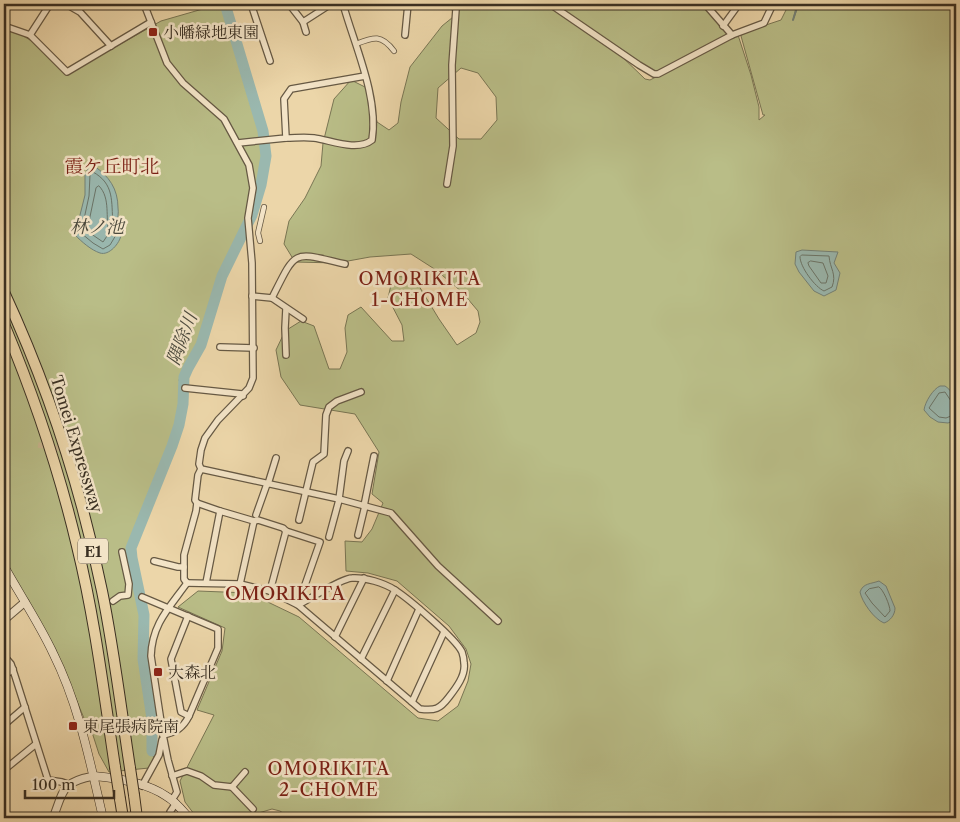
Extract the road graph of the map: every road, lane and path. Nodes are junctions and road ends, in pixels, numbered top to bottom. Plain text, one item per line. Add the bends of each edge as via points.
1 (50, 4) edge
2 (66, 4) edge
3 (155, 4) edge
4 (251, 4) edge
5 (289, 4) edge
6 (331, 4) edge
7 (342, 4) edge
8 (408, 4) edge
9 (418, 4) edge
10 (550, 4) edge
11 (705, 4) edge
12 (739, 4) edge
13 (773, 4) edge
14 (145, 5) edge
15 (151, 22) junction
16 (303, 22) junction
17 (4, 26) edge
18 (723, 26) junction
19 (306, 32) dead end
20 (405, 35) dead end
21 (732, 35) junction
22 (30, 36) junction
23 (356, 44) junction
24 (111, 46) junction
25 (394, 52) dead end
26 (270, 61) dead end
27 (365, 76) junction
28 (286, 138) junction
29 (238, 143) junction
30 (448, 184) dead end
31 (264, 207) dead end
32 (260, 240) dead end
33 (345, 264) dead end
34 (4, 292) edge
35 (252, 296) junction
36 (272, 298) junction
37 (286, 309) junction
38 (304, 319) dead end
39 (4, 324) edge
40 (220, 347) dead end
41 (254, 348) junction
42 (286, 355) dead end
43 (185, 388) dead end
44 (361, 392) dead end
45 (243, 396) junction
46 (348, 451) dead end
47 (374, 456) dead end
48 (276, 458) dead end
49 (201, 470) junction
50 (267, 484) junction
51 (307, 493) junction
52 (339, 499) junction
53 (197, 503) junction
54 (364, 506) junction
55 (220, 511) junction
56 (255, 518) junction
57 (299, 520) dead end
58 (286, 531) junction
59 (358, 535) dead end
60 (329, 537) dead end
61 (122, 552) dead end
62 (154, 561) dead end
63 (4, 566) edge
64 (184, 567) junction
65 (364, 578) junction
66 (187, 583) junction
67 (206, 584) junction
68 (240, 584) junction
69 (394, 590) junction
70 (270, 591) junction
71 (142, 597) dead end
72 (113, 601) dead end
73 (25, 602) junction
74 (298, 606) junction
75 (169, 608) junction
76 (420, 609) junction
77 (188, 616) junction
78 (4, 620) edge
79 (498, 622) dead end
80 (444, 632) junction
81 (335, 638) junction
82 (4, 656) edge
83 (361, 659) junction
84 (13, 669) junction
85 (4, 676) edge
86 (387, 681) junction
87 (412, 702) junction
88 (25, 707) junction
89 (189, 716) junction
90 (4, 725) edge
91 (163, 735) junction
92 (36, 744) junction
93 (4, 770) edge
94 (245, 772) dead end
95 (94, 776) junction
96 (172, 776) junction
97 (68, 784) junction
98 (142, 786) junction
99 (232, 787) junction
100 (174, 802) junction
101 (253, 809) dead end
102 (4, 815) edge
103 (6, 818) edge
104 (53, 818) edge
105 (103, 818) edge
106 (123, 818) edge
107 (137, 818) edge
108 (174, 818) edge
109 (189, 818) edge

1 - 22 street
2 - 24 street via 80,12
3 - 14 street
4 - 26 street
5 - 16 street
6 - 16 street
7 - 23 street
8 - 20 street
9 - 30 street via 453,6 456,9 452,65 453,146
10 - 21 street via 654,74
11 - 18 street
12 - 18 street
13 - 21 street via 764,23
14 - 15 street
15 - 24 street
15 - 29 street via 167,63 224,119
16 - 19 street
17 - 22 street
18 - 21 street
22 - 24 street via 67,72
23 - 25 street via 375,37 384,40
23 - 27 street
27 - 28 street via 291,89 284,99
27 - 28 street via 373,116 372,140 337,144 312,138
28 - 29 street
29 - 35 street via 252,176 248,218
31 - 32 street via 258,233
33 - 36 street via 309,256 294,258
34 - 107 highway, Tomei Expressway / E1, bridge via 53,412 90,538 111,640
35 - 36 street
35 - 41 street
36 - 37 street
37 - 38 street
37 - 42 street
39 - 106 highway, Tomei Expressway / E1, bridge via 44,430 78,548
40 - 41 street
41 - 45 street via 253,378
43 - 45 street
44 - 51 street via 337,401 327,412 324,454 313,462
45 - 49 street via 205,438 199,464
46 - 52 street
47 - 54 street
48 - 50 street
49 - 50 street
49 - 53 street
50 - 51 street
50 - 56 street
51 - 52 street
51 - 57 street
52 - 54 street
52 - 60 street
53 - 55 street
53 - 64 street
54 - 59 street
54 - 79 street via 391,513 434,562
55 - 56 street
55 - 67 street
56 - 58 street
56 - 68 street
58 - 70 street
58 - 74 street via 320,542
61 - 72 street via 129,584 128,595
62 - 64 street
63 - 73 main road
64 - 66 street
65 - 69 street
65 - 74 street via 350,578
65 - 81 street
66 - 67 street
66 - 75 street
67 - 68 street
68 - 70 street
69 - 76 street
69 - 83 street
70 - 74 street
71 - 75 street
73 - 78 street
73 - 95 main road via 65,679
74 - 81 street
75 - 77 street
75 - 91 street via 159,620 151,643
76 - 80 street
76 - 86 street
77 - 89 street via 171,659 181,712
77 - 89 street via 218,629 218,648
80 - 87 street
80 - 87 street via 461,651 464,673 440,707 420,709
81 - 83 street
82 - 84 street
83 - 86 street
84 - 85 street
84 - 88 street
86 - 87 street
88 - 90 street
88 - 92 street
89 - 91 street via 177,732
91 - 96 street
91 - 98 street via 159,755
92 - 93 street
92 - 97 street via 48,780
94 - 99 street
95 - 97 street
95 - 98 main road
95 - 105 main road
96 - 99 street via 187,772 214,785
96 - 100 street via 177,792
97 - 104 street
98 - 100 main road
99 - 101 street
100 - 108 street via 170,812
100 - 109 main road
102 - 103 street

